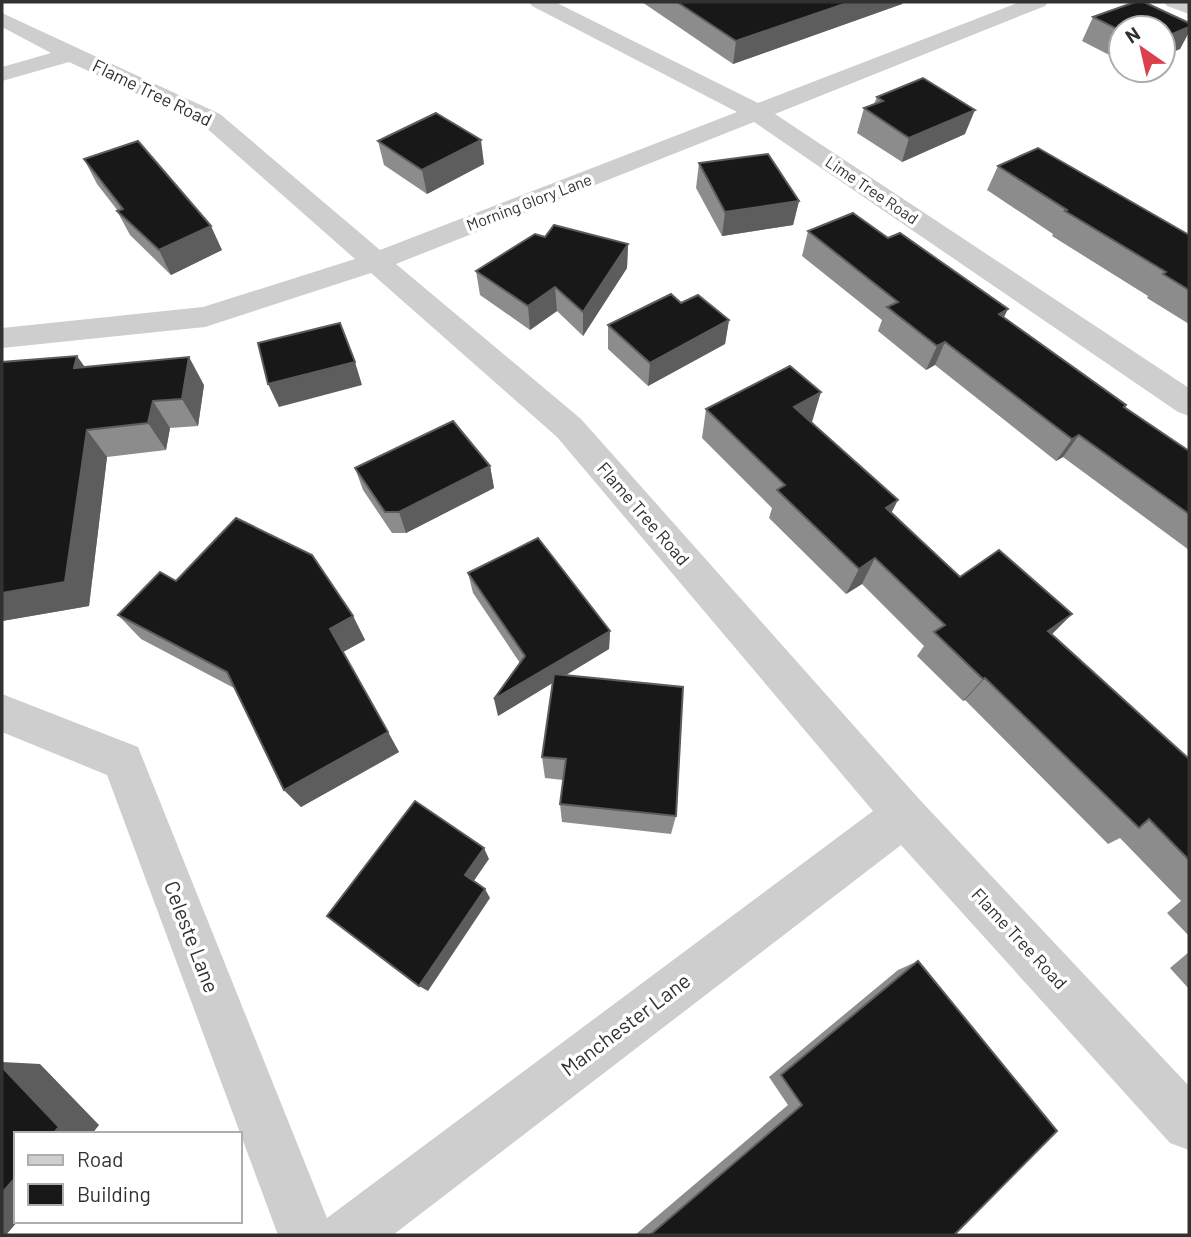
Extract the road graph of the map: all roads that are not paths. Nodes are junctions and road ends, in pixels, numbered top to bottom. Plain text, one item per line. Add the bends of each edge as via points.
1 (1038, 2) edge
2 (1174, 2) edge
3 (548, 3) edge
4 (1189, 8) edge
5 (2, 19) edge
6 (71, 55) junction
7 (2, 74) edge
8 (756, 112) junction
9 (377, 261) junction
10 (2, 338) edge
11 (1189, 404) edge
12 (2, 713) edge
13 (904, 815) junction
14 (1189, 1124) edge
15 (306, 1235) edge
16 (348, 1235) edge

1 - 8 street, Morning Glory Lane
2 - 4 street
3 - 8 street, Lime Tree Road
5 - 6 street, Flame Tree Road
6 - 7 street
6 - 9 street, Flame Tree Road via 211,119
8 - 9 street, Morning Glory Lane
8 - 11 street, Lime Tree Road
9 - 10 street, Morning Glory Lane via 205,317
9 - 13 street, Flame Tree Road via 569,428
12 - 15 street, Celeste Lane via 123,761
13 - 14 street, Flame Tree Road
13 - 16 street, Manchester Lane

